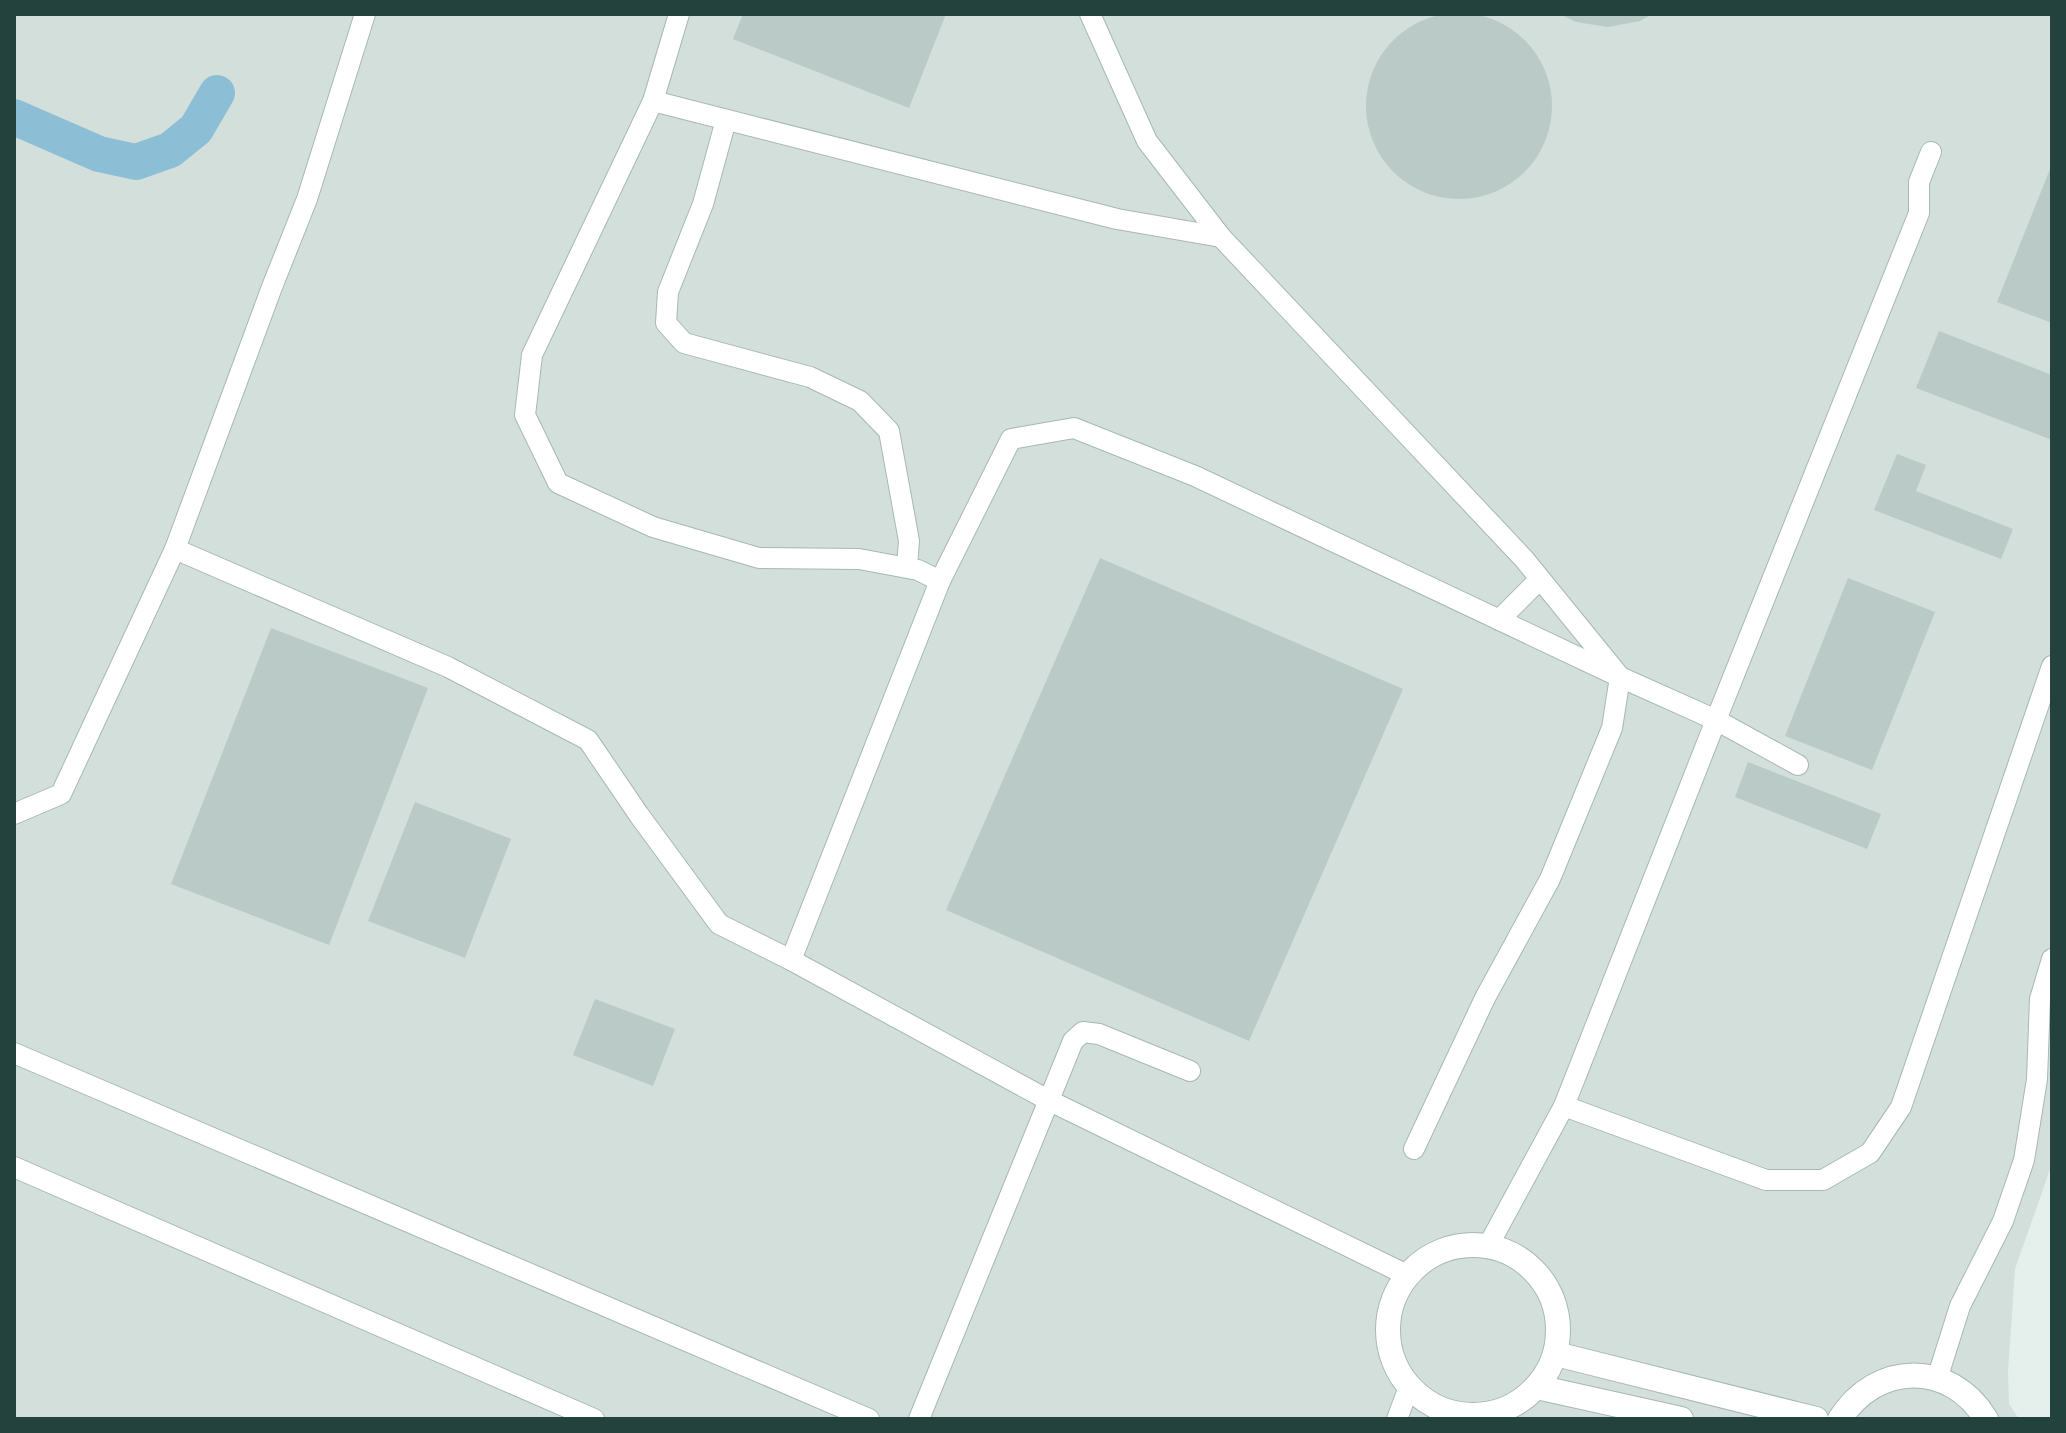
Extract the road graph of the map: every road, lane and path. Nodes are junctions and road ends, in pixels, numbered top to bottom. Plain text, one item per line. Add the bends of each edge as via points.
1 (365, 14) edge
2 (679, 14) edge
3 (1090, 14) edge
4 (653, 101) junction
5 (726, 120) junction
6 (1931, 152) dead end
7 (1221, 237) junction
8 (175, 549) junction
9 (907, 567) junction
10 (1540, 579) junction
11 (940, 581) junction
12 (1499, 620) junction
13 (2052, 666) edge
14 (1620, 677) junction
15 (1716, 720) junction
16 (1798, 765) dead end
17 (14, 814) edge
18 (2052, 959) edge
19 (791, 960) junction
20 (14, 1053) edge
21 (1190, 1071) dead end
22 (1048, 1100) junction
23 (1564, 1106) junction
24 (1414, 1149) dead end
25 (14, 1167) edge
26 (1488, 1246) junction
27 (1407, 1275) junction
28 (1556, 1354) junction
29 (1937, 1379) junction
30 (1409, 1387) junction
31 (1537, 1387) junction
32 (1493, 1416) edge
33 (594, 1419) edge
34 (869, 1419) edge
35 (919, 1419) edge
36 (1397, 1419) edge
37 (1681, 1419) edge
38 (1816, 1419) edge
39 (1840, 1419) edge
40 (1986, 1419) edge

1 - 8 lane via 307,199
2 - 4 lane
3 - 7 lane via 1147,141
4 - 5 lane
4 - 9 lane via 532,355 525,415 558,483 653,527 759,558 859,559
5 - 7 lane via 1117,219
5 - 9 lane via 703,204 668,292 666,323 684,343 810,377 860,401 889,431 909,541
6 - 15 lane via 1919,182 1919,213
7 - 10 lane
8 - 17 lane via 61,794
8 - 19 lane via 448,667 588,740 719,924
9 - 11 lane
10 - 12 lane
10 - 14 lane
11 - 12 lane via 1011,439 1074,428 1195,476
11 - 19 lane
12 - 14 lane
13 - 23 lane via 1901,1107 1870,1153 1823,1180 1766,1180
14 - 15 lane
14 - 24 lane via 1612,728 1550,879 1485,998
15 - 16 lane
15 - 23 lane
18 - 29 lane via 2040,999 2037,1079 2024,1160 2003,1221 1960,1306
19 - 22 lane
20 - 34 lane
21 - 22 lane via 1083,1032 1073,1041
22 - 27 lane
22 - 35 lane
23 - 26 lane
25 - 33 lane
26 - 27 street via 1465,1244 1443,1250
26 - 28 street via 1515,1255 1538,1273 1553,1297 1559,1325
27 - 30 street via 1394,1296 1388,1343 1395,1367
28 - 31 street
28 - 38 street
29 - 39 street via 1890,1378 1868,1388
29 - 40 street via 1960,1389
30 - 32 street via 1447,1412
30 - 36 lane
31 - 32 street
31 - 37 street

